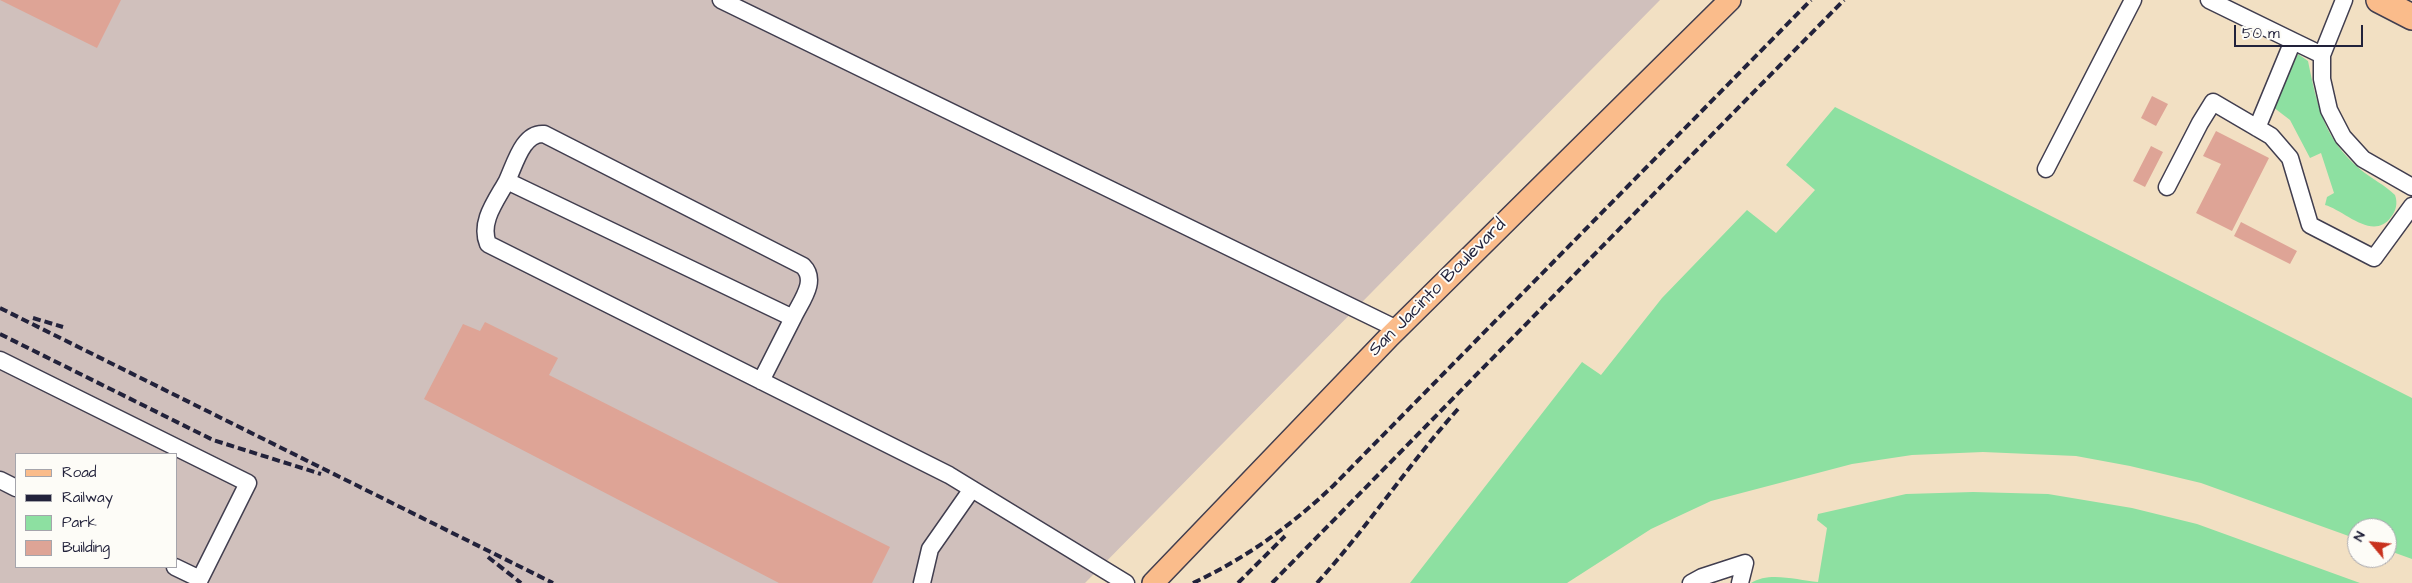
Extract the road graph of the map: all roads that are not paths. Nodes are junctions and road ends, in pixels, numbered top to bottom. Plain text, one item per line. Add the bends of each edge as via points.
1 (721, 0) edge
2 (1730, 0) edge
3 (2133, 0) edge
4 (2209, 0) edge
5 (2379, 0) edge
6 (2341, 1) edge
7 (2412, 17) edge
8 (2293, 41) junction
9 (2322, 55) junction
10 (2257, 128) junction
11 (2046, 169) dead end
12 (506, 181) junction
13 (2167, 187) dead end
14 (2412, 187) edge
15 (2412, 206) edge
16 (793, 318) junction
17 (1396, 328) junction
18 (0, 360) edge
19 (761, 381) junction
20 (0, 480) edge
21 (15, 488) edge
22 (972, 489) junction
23 (177, 568) edge
24 (199, 581) edge
25 (922, 583) edge
26 (1126, 583) edge
27 (1153, 583) edge
28 (1691, 583) edge
29 (1740, 583) edge

1 - 17 street
2 - 17 main road, San Jacinto Boulevard
3 - 11 street
4 - 8 street
5 - 7 highway
6 - 9 street
8 - 9 street
8 - 10 street
9 - 14 street via 2322,79 2329,110 2343,137 2362,159
10 - 13 street via 2213,102
10 - 15 street via 2270,136 2290,158 2310,225 2374,258
12 - 16 street
12 - 16 street via 529,138 536,133 544,134 803,266 811,281
12 - 19 street via 485,222 484,235 488,244
16 - 19 street
17 - 27 main road, San Jacinto Boulevard
18 - 24 street via 248,484
19 - 22 street
20 - 21 street
22 - 25 street via 930,549
22 - 26 street
23 - 24 street
28 - 29 street via 1745,563

